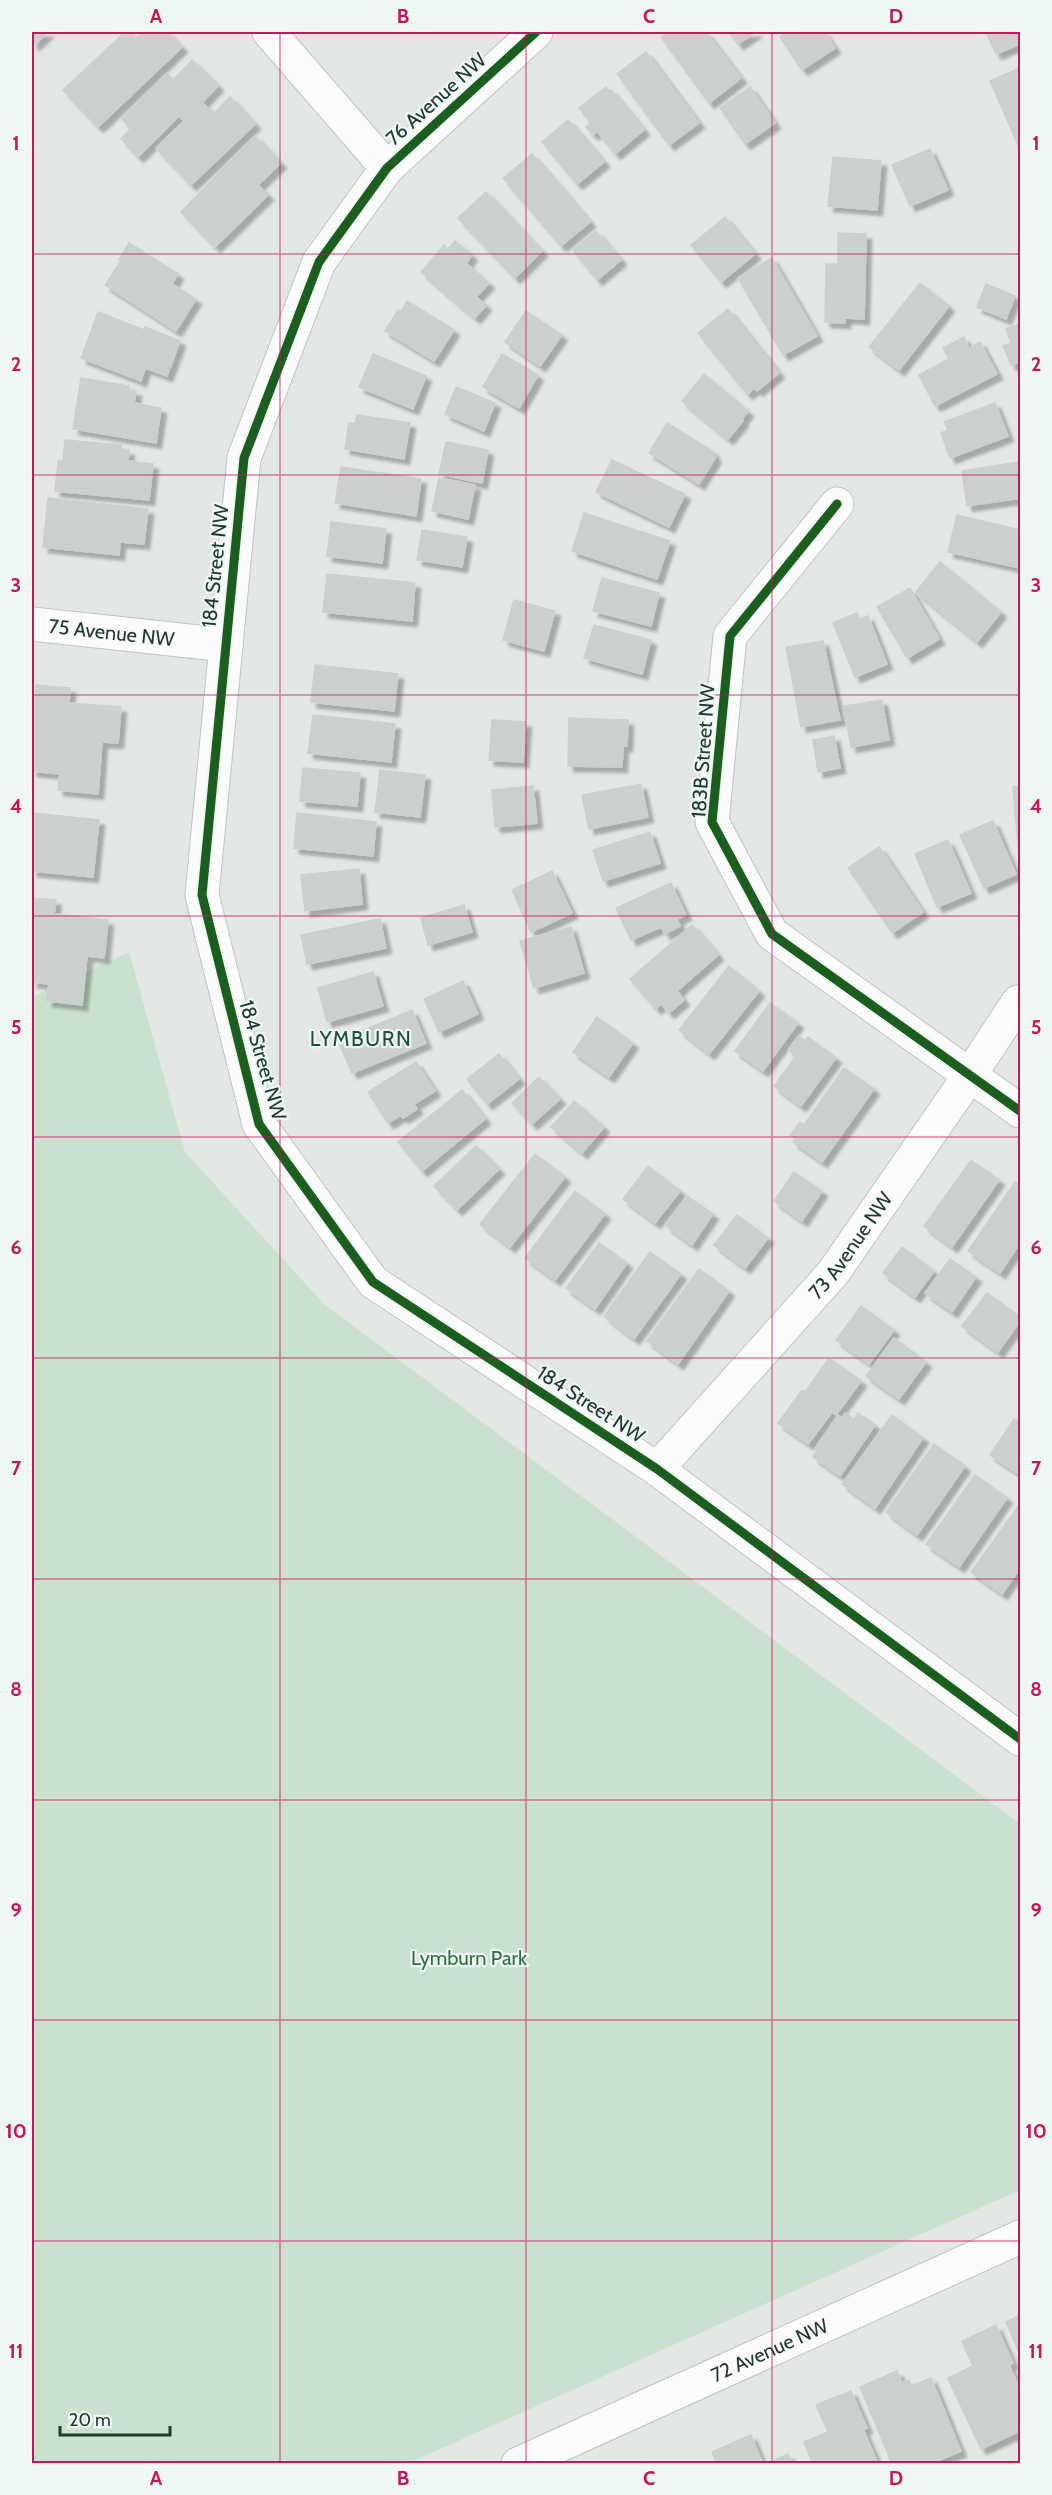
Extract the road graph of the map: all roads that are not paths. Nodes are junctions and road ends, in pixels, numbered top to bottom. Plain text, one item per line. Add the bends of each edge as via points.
1 (269, 32) edge
2 (536, 32) edge
3 (387, 168) junction
4 (837, 504) dead end
5 (32, 624) edge
6 (226, 645) junction
7 (1018, 1002) dead end
8 (970, 1075) junction
9 (1020, 1111) edge
10 (657, 1469) junction
11 (1020, 1739) edge
12 (1020, 2237) edge
13 (518, 2463) edge

1 - 3 street
2 - 3 street, 76 Avenue NW
3 - 6 street, 184 Street NW via 319,262 244,458
4 - 8 street, 183B Street NW via 730,636 712,822 772,934
5 - 6 street, 75 Avenue NW
6 - 10 street, 184 Street NW via 202,895 259,1124 373,1282
7 - 8 street, 73 Avenue NW
8 - 9 street, 183B Street NW
8 - 10 street, 73 Avenue NW via 833,1273
10 - 11 street, 184 Street NW
12 - 13 street, 72 Avenue NW

